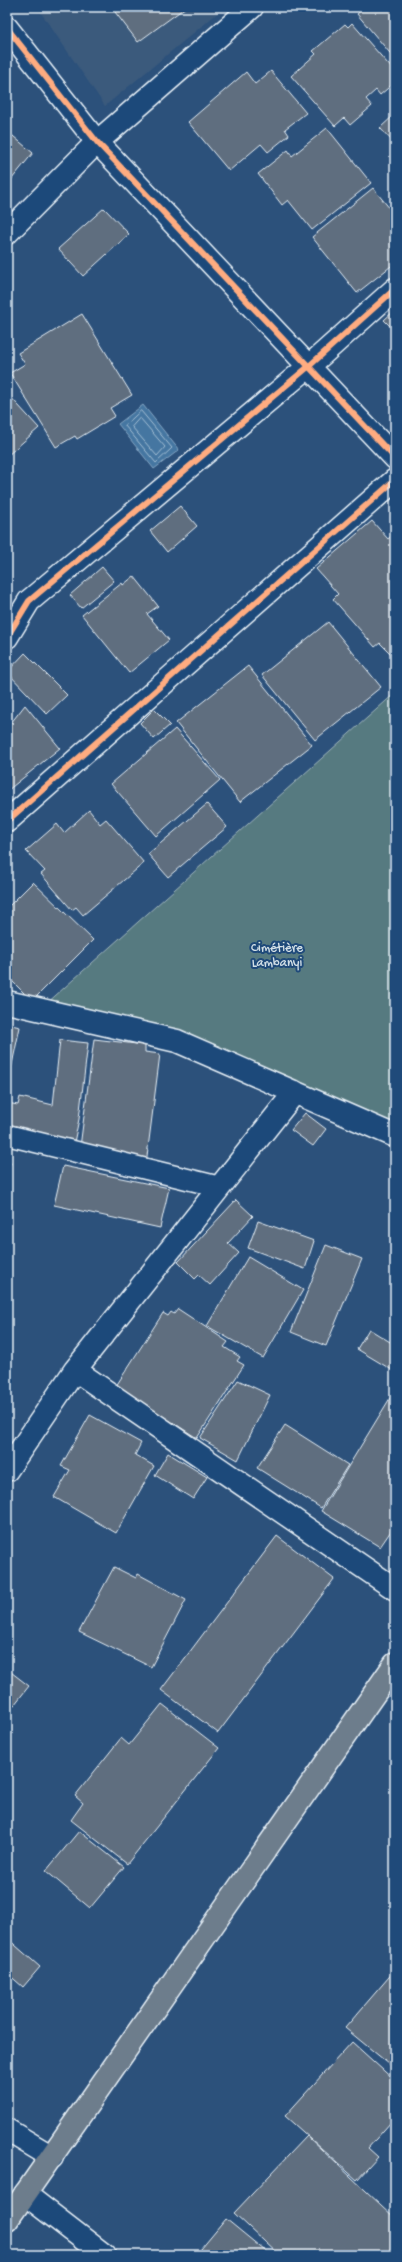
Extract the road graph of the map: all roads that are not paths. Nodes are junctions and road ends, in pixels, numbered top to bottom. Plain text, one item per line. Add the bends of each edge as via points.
1 (252, 7) edge
2 (7, 28) edge
3 (97, 142) junction
4 (7, 233) edge
5 (395, 289) edge
6 (308, 367) junction
7 (395, 458) edge
8 (395, 480) edge
9 (7, 637) edge
10 (7, 821) edge
11 (7, 1002) edge
12 (295, 1092) junction
13 (7, 1135) edge
14 (395, 1136) edge
15 (220, 1187) junction
16 (75, 1370) junction
17 (7, 1470) edge
18 (395, 1589) edge
19 (395, 1664) edge
20 (7, 2130) edge
21 (52, 2157) junction
22 (25, 2194) junction
23 (7, 2220) edge
24 (104, 2255) edge

1 - 3 street
2 - 3 street
3 - 4 street
3 - 6 street
5 - 6 street
6 - 7 street
6 - 9 street via 29,601
8 - 10 street
11 - 12 street via 177,1041
12 - 14 street
12 - 15 street
13 - 15 lane
15 - 16 street
16 - 17 street
16 - 18 street
19 - 21 main road
20 - 21 street
21 - 22 main road
22 - 23 main road
22 - 24 street

